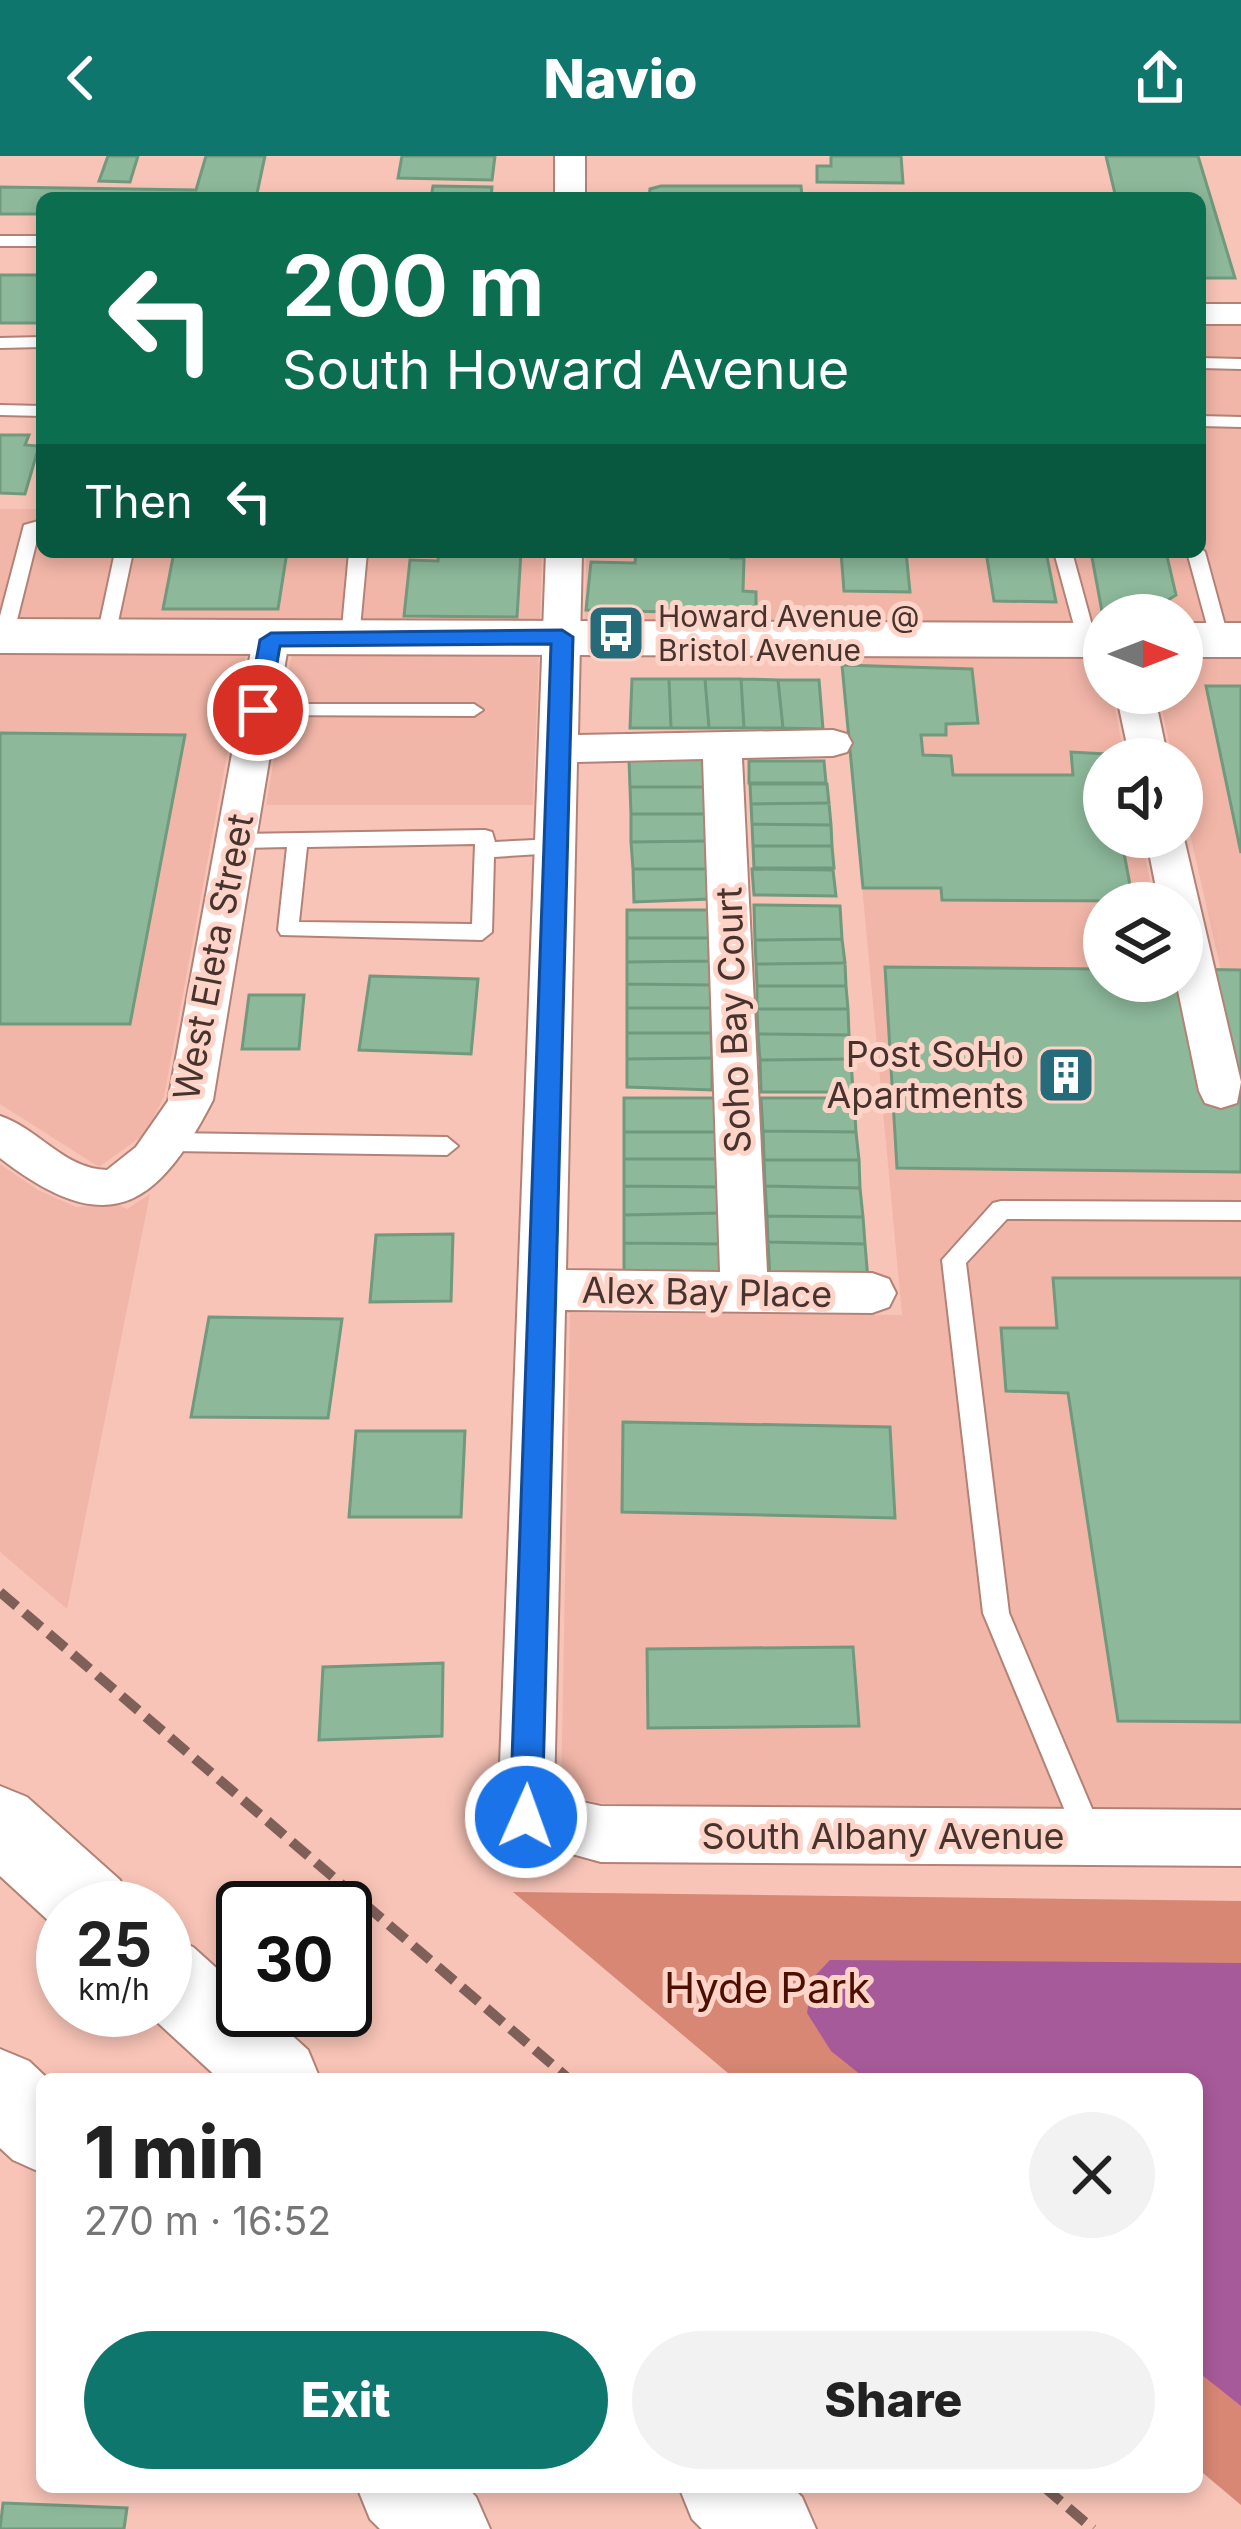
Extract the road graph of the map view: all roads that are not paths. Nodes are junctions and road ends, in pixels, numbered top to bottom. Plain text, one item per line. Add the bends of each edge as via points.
1 (570, 156) edge
2 (570, 192) edge
3 (0, 241) edge
4 (36, 242) edge
5 (1206, 314) edge
6 (1241, 314) edge
7 (36, 342) edge
8 (0, 343) edge
9 (1206, 363) edge
10 (1241, 364) edge
11 (0, 410) edge
12 (36, 411) edge
13 (1206, 421) edge
14 (1241, 422) edge
15 (36, 531) edge
16 (123, 558) edge
17 (357, 558) edge
18 (564, 558) edge
19 (1065, 558) edge
20 (1197, 558) edge
21 (1083, 605) edge
22 (2, 636) edge
23 (106, 636) junction
24 (562, 637) junction
25 (350, 639) junction
26 (271, 640) junction
27 (1083, 640) edge
28 (1214, 640) edge
29 (258, 710) junction
30 (474, 710) dead end
31 (833, 743) dead end
32 (722, 746) junction
33 (559, 749) junction
34 (236, 841) junction
35 (298, 842) junction
36 (556, 846) junction
37 (484, 850) junction
38 (1202, 1002) edge
39 (1221, 1091) dead end
40 (0, 1134) edge
41 (170, 1142) junction
42 (447, 1146) dead end
43 (1241, 1211) edge
44 (542, 1290) junction
45 (744, 1293) junction
46 (872, 1293) dead end
47 (0, 1824) edge
48 (1090, 1837) junction
49 (1241, 1838) edge
50 (62, 1881) edge
51 (192, 2000) edge
52 (272, 2073) edge
53 (0, 2090) edge
54 (36, 2125) edge
55 (407, 2493) edge
56 (731, 2493) edge
57 (444, 2529) edge
58 (770, 2529) edge

1 - 2 street
3 - 4 lane
5 - 6 street
7 - 8 lane
9 - 10 lane
11 - 12 lane
13 - 14 lane
15 - 22 lane
16 - 23 lane
17 - 25 lane
18 - 24 street
19 - 21 lane
20 - 28 lane
22 - 23 main road
23 - 26 main road
24 - 25 main road
24 - 27 main road
24 - 33 street
25 - 26 main road
26 - 29 street, West Eleta Street
29 - 30 lane
29 - 34 street, West Eleta Street
31 - 32 street
32 - 33 street
32 - 45 street, Soho Bay Court
33 - 36 street
34 - 35 lane
34 - 41 street, West Eleta Street via 191,1100
35 - 37 lane via 485,837
35 - 37 lane via 288,930 482,932
36 - 37 lane
36 - 44 street
38 - 39 street
40 - 41 street, West Eleta Street via 93,1189 125,1180
41 - 42 lane
43 - 48 lane via 1000,1210 954,1260 996,1612
44 - 45 street, Alex Bay Place
44 - 48 street, South Albany Avenue via 526,1817 601,1834
45 - 46 street, Alex Bay Place
47 - 50 main road
48 - 49 street, South Albany Avenue
51 - 52 main road
53 - 54 main road
55 - 57 main road
56 - 58 main road

